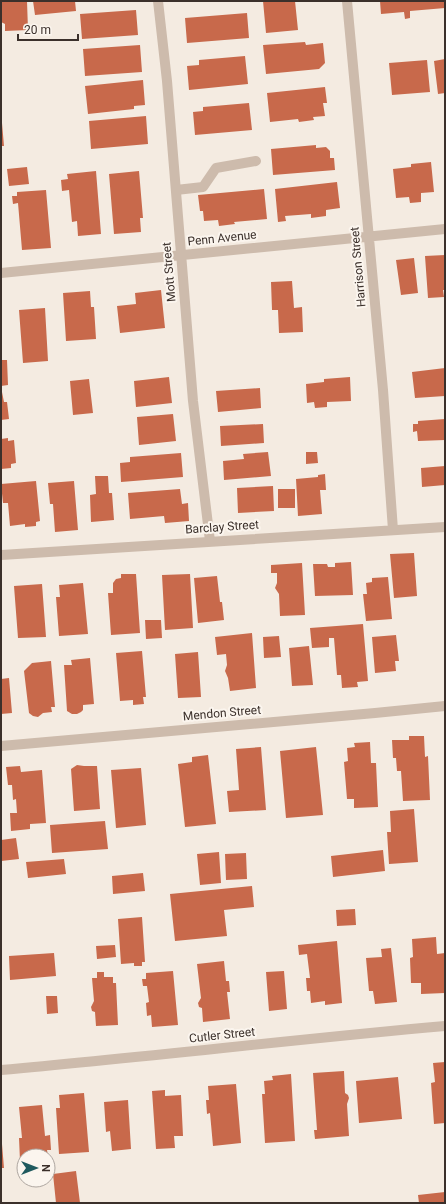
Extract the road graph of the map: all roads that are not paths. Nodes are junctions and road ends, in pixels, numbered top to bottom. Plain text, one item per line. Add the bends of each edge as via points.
1 (158, 1) edge
2 (347, 1) edge
3 (256, 161) dead end
4 (176, 190) junction
5 (445, 229) edge
6 (368, 237) junction
7 (181, 255) junction
8 (1, 273) edge
9 (445, 527) edge
10 (393, 530) junction
11 (210, 541) junction
12 (1, 554) edge
13 (445, 706) edge
14 (1, 746) edge
15 (445, 1026) edge
16 (1, 1070) edge

1 - 4 street, Mott Street
2 - 6 street, Harrison Street
3 - 4 street via 216,168 203,187
4 - 7 street, Mott Street
5 - 6 street, Penn Avenue
6 - 7 street, Penn Avenue
6 - 10 street, Harrison Street
7 - 8 street, Penn Avenue
7 - 11 street, Mott Street via 193,401
9 - 10 street, Barclay Street
10 - 11 street, Barclay Street
11 - 12 street, Barclay Street
13 - 14 street, Mendon Street
15 - 16 street, Cutler Street

